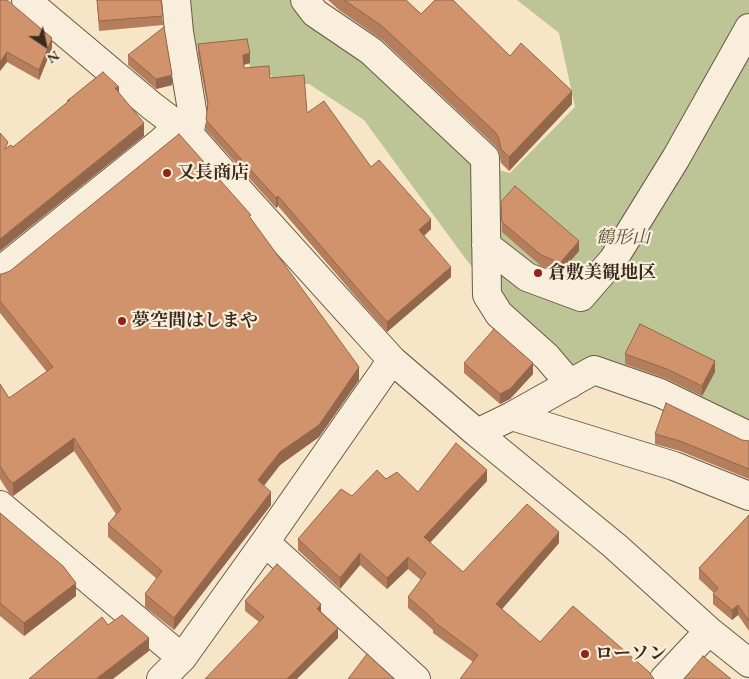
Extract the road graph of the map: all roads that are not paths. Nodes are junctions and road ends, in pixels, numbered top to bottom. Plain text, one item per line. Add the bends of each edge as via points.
1 (26, 0) edge
2 (176, 0) edge
3 (305, 0) edge
4 (49, 9) edge
5 (749, 28) edge
6 (183, 130) junction
7 (486, 245) junction
8 (0, 272) edge
9 (392, 360) junction
10 (570, 384) junction
11 (512, 416) junction
12 (477, 433) junction
13 (749, 436) edge
14 (749, 496) edge
15 (0, 505) edge
16 (264, 542) junction
17 (709, 631) junction
18 (182, 658) junction
19 (749, 663) edge
20 (161, 679) edge
21 (416, 679) edge
22 (664, 679) edge

1 - 4 street
2 - 6 street via 193,116
3 - 7 street via 315,13 371,51 485,158
4 - 6 street via 152,106
5 - 7 street via 676,158 613,260 581,297 526,278
6 - 8 street via 161,142
6 - 9 street
7 - 10 street via 487,295 499,314 547,357
9 - 12 street
9 - 16 street
10 - 11 street
10 - 13 street via 594,370 660,393
11 - 12 street
11 - 14 street via 674,466
12 - 17 street via 615,546
15 - 18 street
16 - 18 street
16 - 21 street
17 - 19 street
17 - 22 street
18 - 20 street

